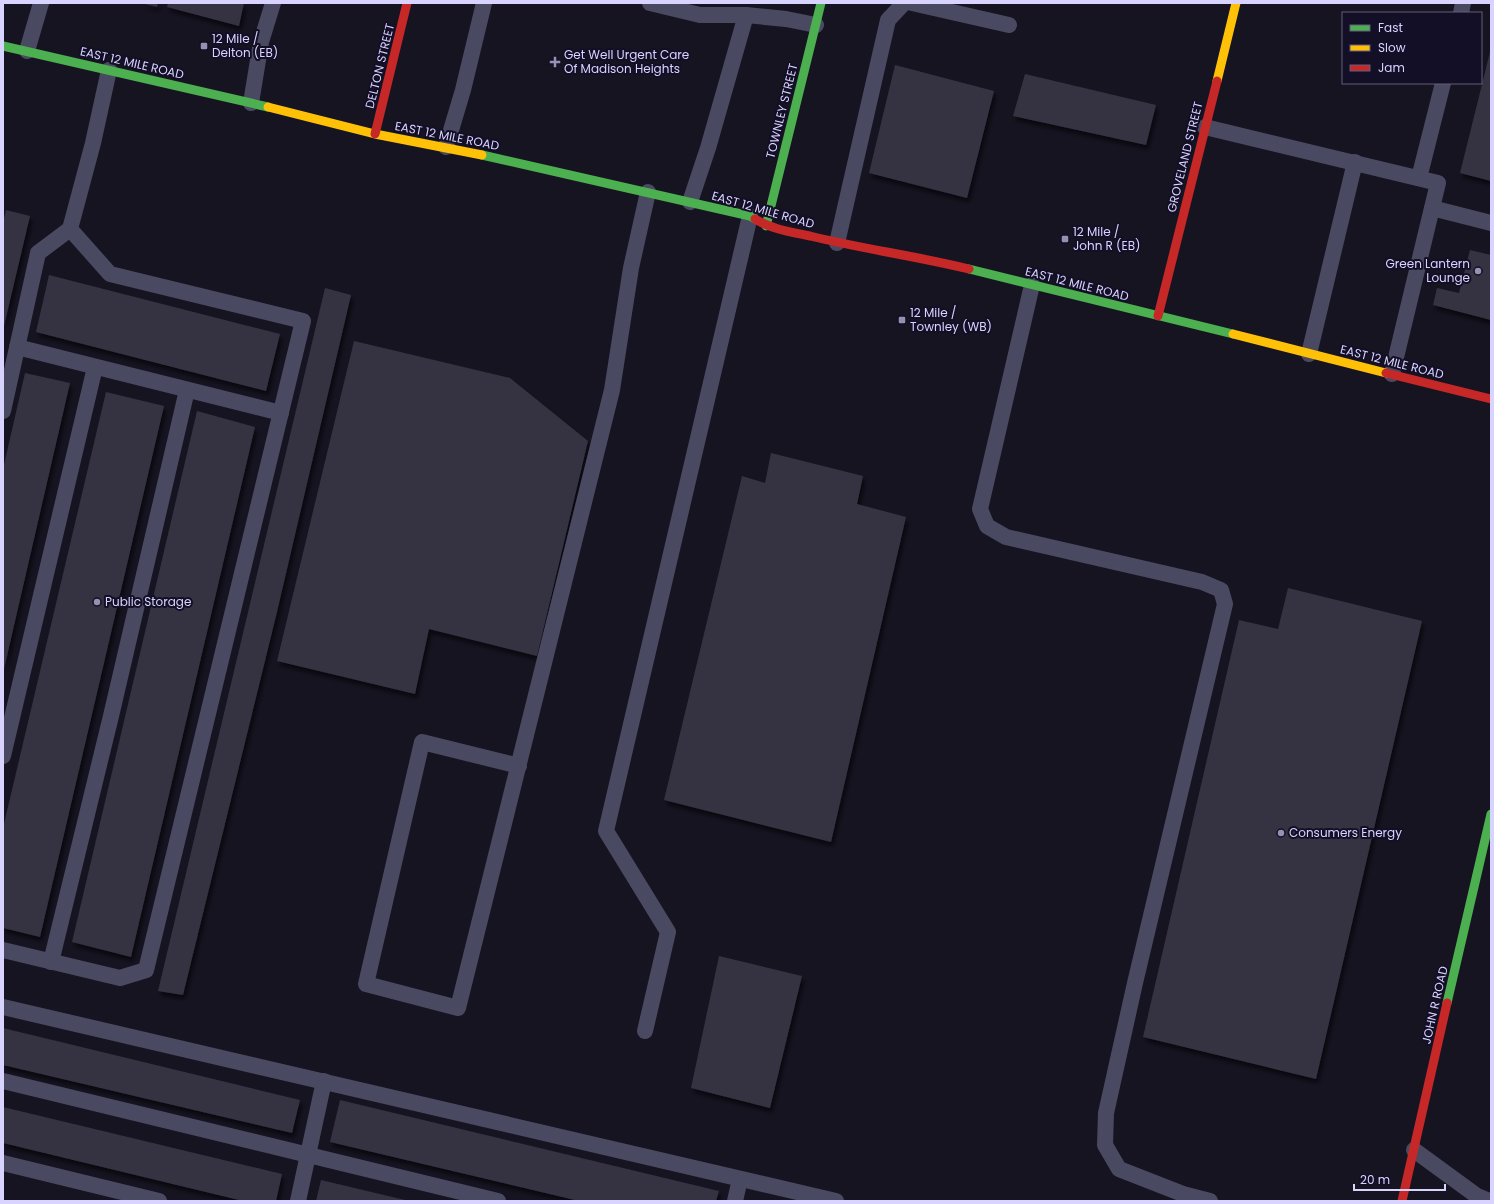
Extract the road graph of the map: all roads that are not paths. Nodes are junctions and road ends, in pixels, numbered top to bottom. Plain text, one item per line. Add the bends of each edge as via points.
1 (41, 3) edge
2 (273, 3) edge
3 (407, 3) edge
4 (484, 3) edge
5 (650, 3) edge
6 (821, 3) edge
7 (904, 3) edge
8 (912, 3) edge
9 (1236, 3) edge
10 (746, 15) junction
11 (816, 25) junction
12 (1009, 25) dead end
13 (3, 46) edge
14 (27, 51) junction
15 (109, 70) junction
16 (1443, 84) edge
17 (251, 103) junction
18 (1205, 127) junction
19 (376, 134) junction
20 (446, 147) junction
21 (1355, 162) junction
22 (1418, 178) junction
23 (648, 192) junction
24 (690, 202) junction
25 (1432, 208) junction
26 (750, 216) junction
27 (1491, 223) edge
28 (766, 226) junction
29 (70, 229) junction
30 (837, 243) junction
31 (1032, 285) junction
32 (1158, 316) junction
33 (17, 348) junction
34 (1309, 354) junction
35 (95, 367) junction
36 (1392, 374) junction
37 (187, 390) junction
38 (1491, 399) edge
39 (3, 411) edge
40 (281, 413) junction
41 (3, 756) edge
42 (519, 766) junction
43 (1491, 814) edge
44 (3, 950) edge
45 (51, 962) junction
46 (3, 1007) edge
47 (646, 1031) dead end
48 (3, 1081) edge
49 (324, 1081) junction
50 (1414, 1150) junction
51 (309, 1155) junction
52 (3, 1163) edge
53 (740, 1178) junction
54 (159, 1201) edge
55 (298, 1201) edge
56 (498, 1201) edge
57 (735, 1201) edge
58 (836, 1201) edge
59 (1210, 1201) edge
60 (1402, 1201) edge
61 (1489, 1201) edge

1 - 14 lane
2 - 17 lane via 261,42
3 - 19 main road, DELTON STREET
4 - 20 lane
5 - 10 lane via 700,15
6 - 11 main road, TOWNLEY STREET
7 - 30 lane via 888,20
8 - 12 lane
9 - 18 main road, GROVELAND STREET
10 - 11 lane
10 - 24 lane
11 - 28 main road, TOWNLEY STREET
13 - 14 main road, EAST 12 MILE ROAD
14 - 15 main road, EAST 12 MILE ROAD
15 - 17 main road, EAST 12 MILE ROAD
15 - 29 lane
16 - 22 lane
17 - 19 main road, EAST 12 MILE ROAD
18 - 21 lane
18 - 32 main road, GROVELAND STREET
19 - 20 main road, EAST 12 MILE ROAD
20 - 23 main road, EAST 12 MILE ROAD
21 - 22 lane
21 - 34 lane
22 - 25 lane via 1438,183
23 - 24 main road, EAST 12 MILE ROAD
23 - 42 lane via 631,268 612,390
24 - 26 main road, EAST 12 MILE ROAD
25 - 27 lane
25 - 36 lane
26 - 28 main road, EAST 12 MILE ROAD
26 - 47 lane via 606,831 668,932
28 - 30 main road, EAST 12 MILE ROAD
29 - 33 lane via 38,253
29 - 40 lane via 110,274 303,321
30 - 31 main road, EAST 12 MILE ROAD via 927,259
31 - 32 main road, EAST 12 MILE ROAD
31 - 59 lane via 980,509 987,526 1006,537 1202,582 1221,590 1225,604 1106,1113 1105,1144 1119,1169 1183,1194
32 - 34 main road, EAST 12 MILE ROAD
33 - 35 lane
33 - 39 lane
34 - 36 main road, EAST 12 MILE ROAD
35 - 37 lane
35 - 41 lane
36 - 38 main road, EAST 12 MILE ROAD
37 - 40 lane
37 - 45 lane
40 - 45 lane via 146,970 120,978
42 - 42 lane via 458,1008 366,984 422,742
43 - 50 main road, JOHN R ROAD
44 - 45 lane
46 - 49 lane
48 - 51 lane
49 - 51 lane
49 - 53 lane
50 - 60 main road, JOHN R ROAD
50 - 61 lane via 1477,1196
51 - 55 lane
51 - 56 lane
52 - 54 lane
53 - 57 lane
53 - 58 lane

